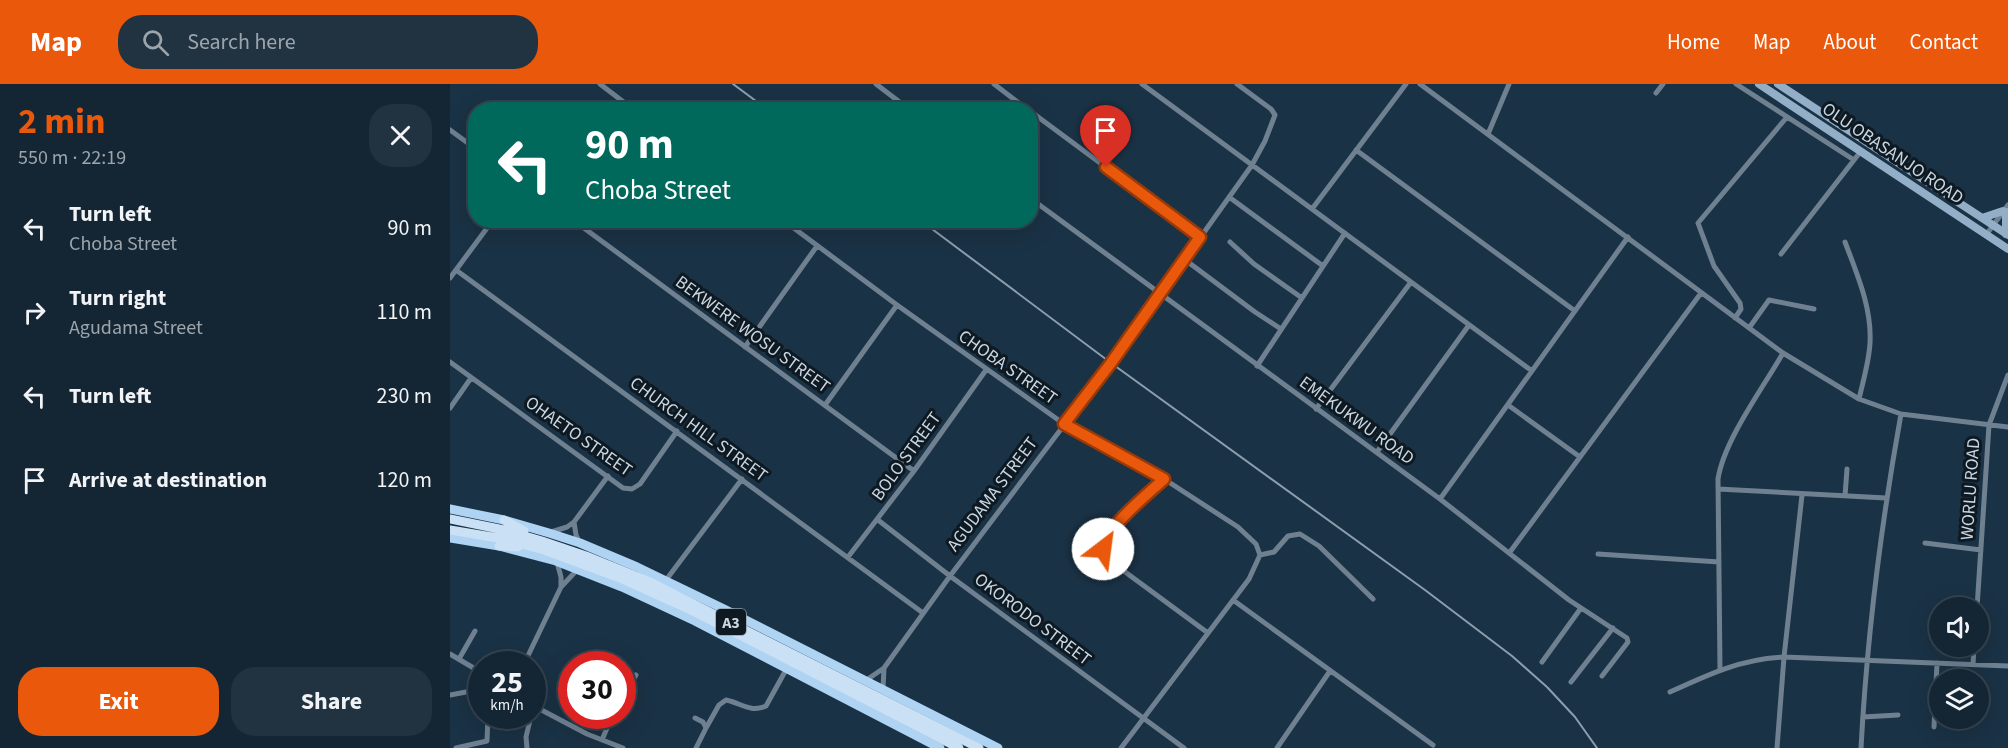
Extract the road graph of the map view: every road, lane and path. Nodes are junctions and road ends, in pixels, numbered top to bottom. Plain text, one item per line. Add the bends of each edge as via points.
1 (600, 84) edge
2 (876, 84) edge
3 (994, 84) edge
4 (1142, 84) edge
5 (1237, 84) edge
6 (1406, 84) edge
7 (1420, 84) edge
8 (1509, 84) edge
9 (1663, 84) edge
10 (1736, 84) edge
11 (1759, 84) edge
12 (1779, 84) edge
13 (1656, 93) dead end
14 (624, 102) edge
15 (900, 102) edge
16 (1018, 102) edge
17 (1038, 117) edge
18 (1787, 117) junction
19 (450, 130) edge
20 (1488, 134) junction
21 (468, 142) edge
22 (1356, 150) junction
23 (1861, 151) junction
24 (1854, 160) junction
25 (1252, 165) junction
26 (1229, 197) junction
27 (1038, 204) edge
28 (1312, 209) junction
29 (2006, 209) edge
30 (1982, 218) junction
31 (1995, 226) junction
32 (487, 228) edge
33 (584, 228) edge
34 (793, 228) edge
35 (1345, 233) junction
36 (2007, 235) edge
37 (1988, 236) junction
38 (1200, 237) junction
39 (1628, 237) junction
40 (1230, 242) dead end
41 (1845, 242) dead end
42 (817, 246) junction
43 (2008, 249) edge
44 (1781, 254) dead end
45 (1184, 259) junction
46 (1323, 266) junction
47 (456, 270) junction
48 (450, 278) edge
49 (1411, 282) junction
50 (1160, 293) junction
51 (1701, 293) junction
52 (1302, 298) junction
53 (897, 305) junction
54 (1814, 309) dead end
55 (1575, 310) junction
56 (1735, 318) junction
57 (1469, 324) junction
58 (1749, 328) junction
59 (1281, 329) junction
60 (745, 347) junction
61 (1783, 353) junction
62 (450, 363) edge
63 (1257, 366) junction
64 (986, 370) junction
65 (1532, 371) junction
66 (2008, 375) edge
67 (471, 378) junction
68 (1859, 399) junction
69 (825, 405) junction
70 (1508, 405) junction
71 (450, 408) edge
72 (1316, 409) junction
73 (1901, 414) junction
74 (1064, 424) junction
75 (1989, 425) junction
76 (2008, 427) edge
77 (678, 431) junction
78 (1377, 452) junction
79 (1580, 457) junction
80 (1847, 469) dead end
81 (914, 471) junction
82 (608, 476) junction
83 (742, 479) junction
84 (1164, 479) junction
85 (1718, 489) junction
86 (1802, 495) junction
87 (1845, 496) junction
88 (1886, 498) junction
89 (1440, 499) junction
90 (450, 509) edge
91 (450, 519) edge
92 (504, 520) junction
93 (878, 520) junction
94 (574, 522) junction
95 (451, 533) edge
96 (549, 533) junction
97 (542, 541) junction
98 (580, 543) junction
99 (1925, 543) dead end
100 (499, 546) joint
101 (1981, 550) junction
102 (1510, 552) junction
103 (1598, 554) dead end
104 (1260, 555) junction
105 (848, 557) junction
106 (559, 558) junction
107 (1719, 562) junction
108 (578, 569) junction
109 (950, 576) junction
110 (666, 580) junction
111 (561, 587) junction
112 (1978, 597) edge
113 (1373, 599) dead end
114 (1233, 600) junction
115 (1581, 608) junction
116 (923, 613) junction
117 (1613, 628) junction
118 (475, 632) dead end
119 (1208, 633) junction
120 (530, 651) edge
121 (450, 654) edge
122 (1784, 657) junction
123 (1973, 657) edge
124 (459, 659) junction
125 (1866, 661) junction
126 (1542, 662) dead end
127 (1937, 663) junction
128 (468, 664) edge
129 (1972, 665) junction
130 (2008, 666) edge
131 (787, 668) junction
132 (884, 668) junction
133 (1720, 669) junction
134 (1937, 669) edge
135 (1330, 671) junction
136 (1602, 676) dead end
137 (865, 681) junction
138 (1571, 682) dead end
139 (883, 690) junction
140 (468, 692) edge
141 (1670, 692) dead end
142 (450, 695) edge
143 (546, 713) edge
144 (1898, 715) dead end
145 (1863, 717) junction
146 (694, 718) dead end
147 (1143, 718) junction
148 (914, 720) junction
149 (706, 728) junction
150 (487, 729) edge
151 (528, 729) edge
152 (607, 729) edge
153 (602, 740) junction
154 (927, 745) edge
155 (1432, 745) dead end
156 (456, 748) edge
157 (527, 748) edge
158 (623, 748) edge
159 (696, 748) edge
160 (940, 748) edge
161 (959, 748) edge
162 (979, 748) edge
163 (998, 748) edge
164 (1121, 748) edge
165 (1184, 748) edge
166 (1277, 748) edge
167 (1777, 748) edge
168 (1861, 748) edge

1 - 14 street
2 - 15 street
3 - 16 street
4 - 25 street
5 - 25 street, AGUDAMA STREET via 1275,115
6 - 22 street
7 - 20 street
8 - 20 street
9 - 13 street
10 - 18 street
11 - 23 main road, OLU OBASANJO ROAD
12 - 30 main road, OLU OBASANJO ROAD
17 - 38 street
18 - 24 street
18 - 56 street via 1698,223 1714,266 1740,303
19 - 21 street
20 - 39 street
22 - 28 street
22 - 55 street
23 - 24 street
23 - 37 main road, OLU OBASANJO ROAD
24 - 44 street
25 - 26 street, AGUDAMA STREET
25 - 28 street
26 - 38 street, AGUDAMA STREET
26 - 46 street
27 - 50 street, EMEKUKWU ROAD
28 - 35 street
29 - 30 main road
29 - 31 street
29 - 36 main road
30 - 31 main road, OLU OBASANJO ROAD
31 - 36 main road, OLU OBASANJO ROAD
31 - 37 street
32 - 47 street
33 - 60 street, BEKWERE WOSU STREET
34 - 42 street, CHOBA STREET
35 - 46 street
35 - 49 street
37 - 43 main road, OLU OBASANJO ROAD
38 - 45 street, AGUDAMA STREET
39 - 51 street
39 - 55 street
40 - 52 street
41 - 68 street via 1862,287 1869,322 1870,343
42 - 53 street, CHOBA STREET
42 - 60 street
45 - 50 street, AGUDAMA STREET
45 - 59 street
46 - 52 street
47 - 48 street
47 - 77 street, CHURCH HILL STREET
49 - 57 street
49 - 72 street
50 - 63 street, EMEKUKWU ROAD
50 - 74 street, AGUDAMA STREET
51 - 56 street
51 - 79 street
52 - 59 street
53 - 64 street, CHOBA STREET
53 - 69 street
54 - 58 street via 1769,300
55 - 65 street
56 - 58 street
57 - 65 street
57 - 78 street
58 - 61 street
59 - 63 street
60 - 69 street, BEKWERE WOSU STREET
61 - 68 street
61 - 85 street via 1725,453
62 - 67 street, OHAETO STREET
63 - 72 street, EMEKUKWU ROAD
64 - 74 street, CHOBA STREET
64 - 81 street, BOLO STREET
65 - 70 street
66 - 75 street, WORLU ROAD
67 - 71 street
67 - 82 street, OHAETO STREET
68 - 73 street
69 - 81 street, BEKWERE WOSU STREET
70 - 79 street
70 - 89 street
72 - 78 street, EMEKUKWU ROAD
73 - 75 street
73 - 88 street
74 - 84 street, CHOBA STREET
74 - 109 street, AGUDAMA STREET
75 - 76 street
75 - 101 street, WORLU ROAD
77 - 82 street, OHAETO STREET via 640,484 632,489 623,488
77 - 83 street, CHURCH HILL STREET
78 - 89 street, EMEKUKWU ROAD
79 - 102 street
80 - 87 street
81 - 93 street, BOLO STREET
82 - 94 street
83 - 105 street, CHURCH HILL STREET
83 - 110 street
84 - 104 street, CHOBA STREET via 1238,527 1256,544
84 - 119 street via 1115,527 1103,549 1113,563
85 - 86 street
85 - 107 street
86 - 87 street
86 - 122 street
87 - 88 street
88 - 125 street
89 - 102 street, EMEKUKWU ROAD
90 - 92 main road
91 - 97 highway, A3
92 - 96 main road
92 - 97 highway
93 - 105 street, BOLO STREET
93 - 109 street, OKORODO STREET
94 - 96 street
94 - 98 street
95 - 100 main road
95 - 106 highway, A3 via 504,539
96 - 98 main road
97 - 148 highway, A3 via 650,582
98 - 110 main road
99 - 101 street
100 - 106 highway via 515,546
101 - 112 street, WORLU ROAD
102 - 115 street, EMEKUKWU ROAD
103 - 107 street
104 - 113 street via 1274,552 1288,536 1300,534 1319,546
104 - 114 street
105 - 116 street, CHURCH HILL STREET
106 - 108 main road
106 - 111 street
106 - 148 highway, A3 via 679,604
107 - 133 street
108 - 111 street
108 - 131 main road via 660,603
109 - 116 street, AGUDAMA STREET
109 - 147 street, OKORODO STREET
110 - 137 main road
111 - 120 street
114 - 119 street
114 - 135 street
115 - 117 street, EMEKUKWU ROAD
115 - 126 street
116 - 132 street, AGUDAMA STREET
117 - 136 street via 1628,642
117 - 138 street
118 - 124 street
119 - 147 street
121 - 124 street
122 - 125 street
122 - 133 street via 1761,658
122 - 167 street
123 - 129 street
124 - 128 street
125 - 127 street
125 - 145 street
127 - 129 street
127 - 134 street
129 - 130 street
131 - 149 street via 766,706 747,708 726,700
131 - 154 main road
132 - 137 street
132 - 139 street
133 - 141 street
135 - 155 street
135 - 166 street
137 - 139 main road
139 - 163 main road
140 - 142 street
143 - 153 street
144 - 145 street
145 - 168 street
146 - 149 street
147 - 164 street
147 - 165 street, OKORODO STREET
148 - 161 highway, A3
148 - 162 highway, A3
149 - 159 street
150 - 156 street via 487,741
151 - 157 street
152 - 153 street
153 - 158 street
154 - 160 main road

